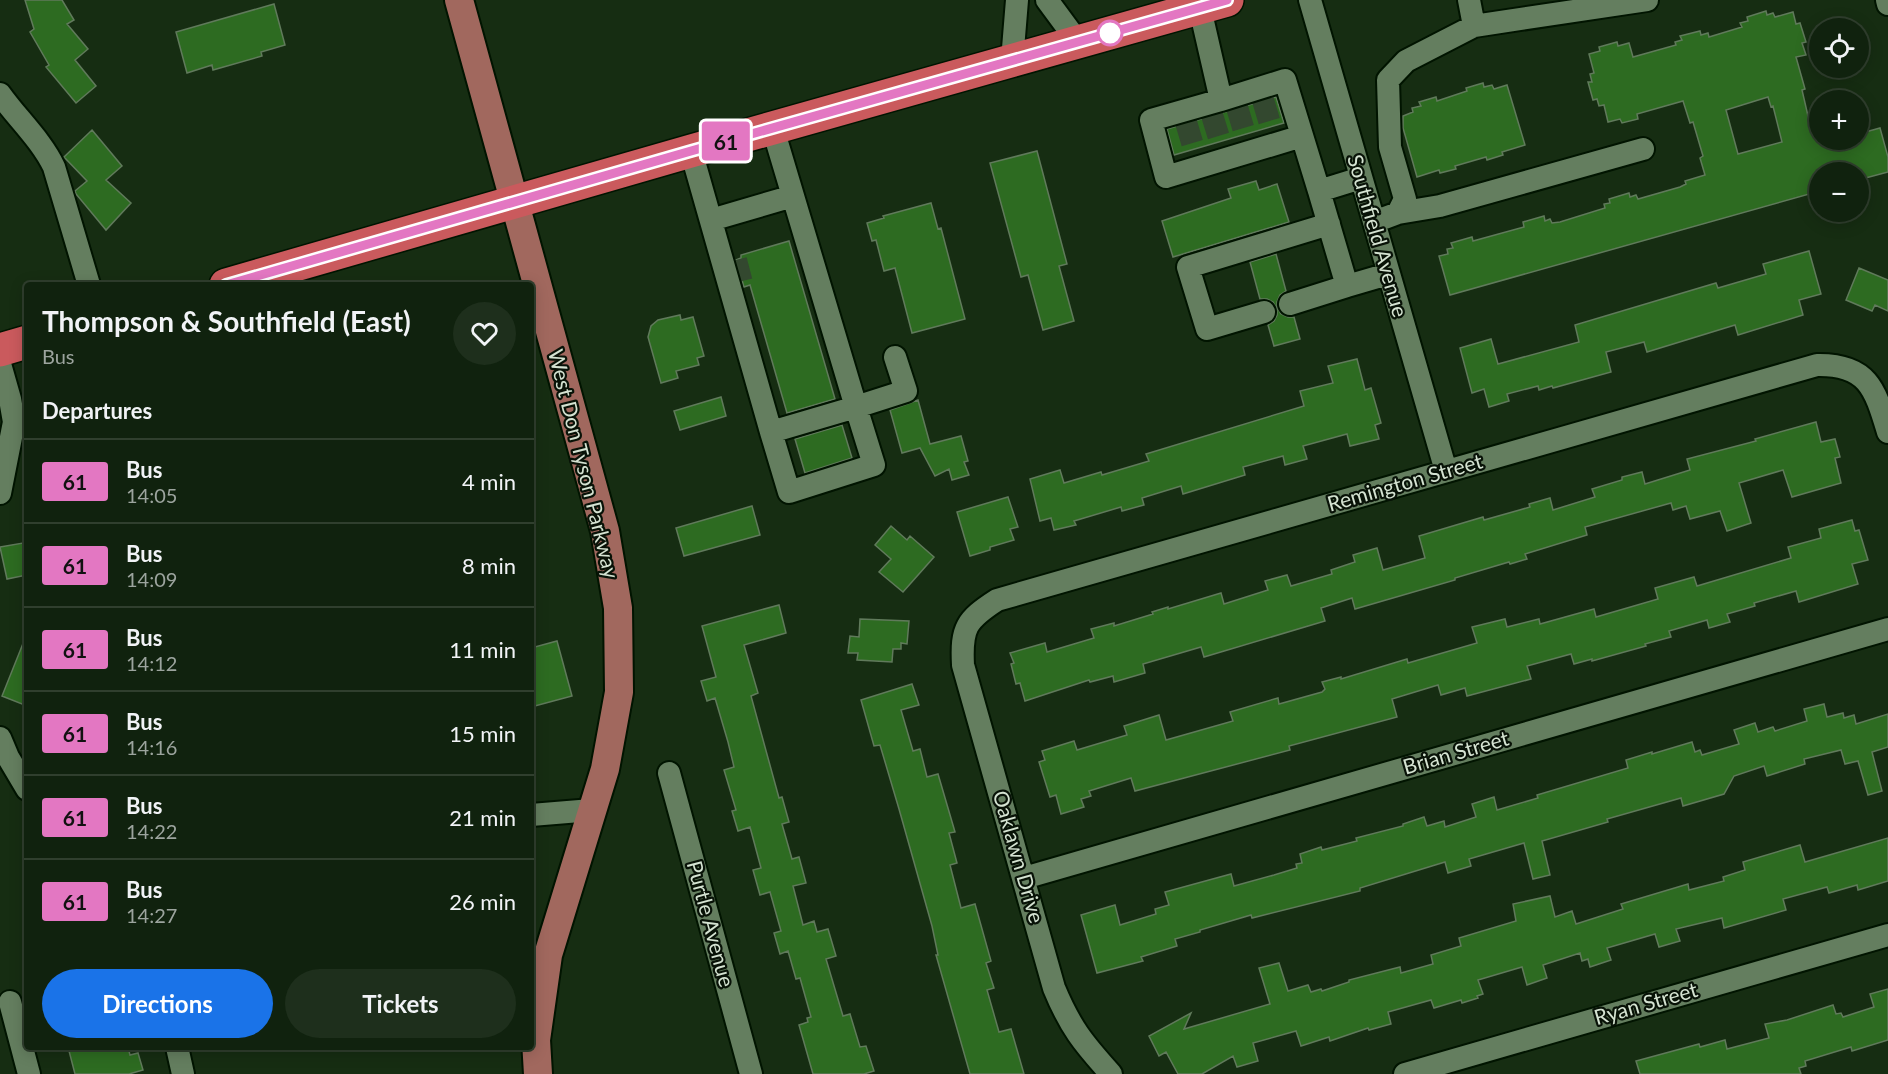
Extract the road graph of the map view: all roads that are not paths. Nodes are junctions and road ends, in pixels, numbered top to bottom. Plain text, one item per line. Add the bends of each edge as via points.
1 (459, 0) edge
2 (1017, 0) edge
3 (1047, 0) edge
4 (1310, 0) edge
5 (1469, 0) edge
6 (1647, 0) edge
7 (1887, 0) edge
8 (1208, 3) edge
9 (1888, 4) edge
10 (1474, 26) junction
11 (1078, 42) junction
12 (1012, 60) junction
13 (0, 94) edge
14 (1222, 104) junction
15 (773, 129) junction
16 (1302, 136) junction
17 (1643, 150) dead end
18 (691, 151) junction
19 (1361, 178) junction
20 (1319, 191) junction
21 (793, 196) junction
22 (514, 202) junction
23 (1398, 213) junction
24 (711, 220) junction
25 (1374, 222) junction
26 (1329, 224) junction
27 (1388, 274) junction
28 (296, 275) edge
29 (88, 282) edge
30 (247, 282) edge
31 (1347, 286) junction
32 (1290, 304) dead end
33 (1264, 312) dead end
34 (24, 343) edge
35 (0, 350) edge
36 (896, 357) dead end
37 (0, 364) edge
38 (856, 407) junction
39 (771, 432) junction
40 (1888, 432) edge
41 (1446, 471) junction
42 (0, 493) edge
43 (967, 625) joint
44 (1888, 629) edge
45 (0, 738) edge
46 (669, 774) dead end
47 (24, 784) edge
48 (592, 810) junction
49 (534, 814) edge
50 (1024, 878) junction
51 (1888, 934) edge
52 (10, 1002) dead end
53 (178, 1050) edge
54 (29, 1074) edge
55 (183, 1074) edge
56 (538, 1074) edge
57 (751, 1074) edge
58 (1111, 1074) edge
59 (1405, 1074) edge

1 - 22 main road, West Don Tyson Parkway
2 - 12 street
3 - 11 street
4 - 19 street, Southfield Avenue
5 - 10 street
6 - 10 street
7 - 9 street
8 - 11 highway
8 - 14 street
10 - 23 street via 1407,61 1388,80 1390,147 1405,199
11 - 12 highway
12 - 15 highway
13 - 29 street via 49,155
14 - 16 street via 1261,94 1285,80
14 - 16 street via 1185,116 1151,120 1166,177 1197,158 1223,150 1274,135
15 - 18 highway
15 - 21 street
16 - 20 street
17 - 23 street via 1440,206
18 - 22 highway
18 - 24 street
19 - 20 street
19 - 25 street, Southfield Avenue
20 - 26 street
21 - 24 street
21 - 38 street
22 - 28 highway
22 - 48 main road, West Don Tyson Parkway via 602,522 618,608 619,692 605,769
23 - 25 street
24 - 39 street via 738,293
25 - 27 street, Southfield Avenue
26 - 31 street
26 - 33 street via 1188,267 1206,329
27 - 31 street
27 - 41 street, Southfield Avenue
28 - 30 highway
31 - 32 street
34 - 35 highway
36 - 38 street via 906,392
37 - 42 street via 14,422
38 - 39 street
38 - 39 street via 874,465 789,492
40 - 41 street, Remington Street via 1868,382 1852,370 1817,365
41 - 43 street, Remington Street via 996,600
43 - 50 street, Oaklawn Drive via 963,665
44 - 50 street, Brian Street
45 - 47 street
46 - 57 street, Purtle Avenue
48 - 49 street
48 - 56 main road, West Don Tyson Parkway via 548,955 536,1040
50 - 58 street, Oaklawn Drive via 1054,988 1066,1017
51 - 59 street, Ryan Street
52 - 54 street
53 - 55 street

